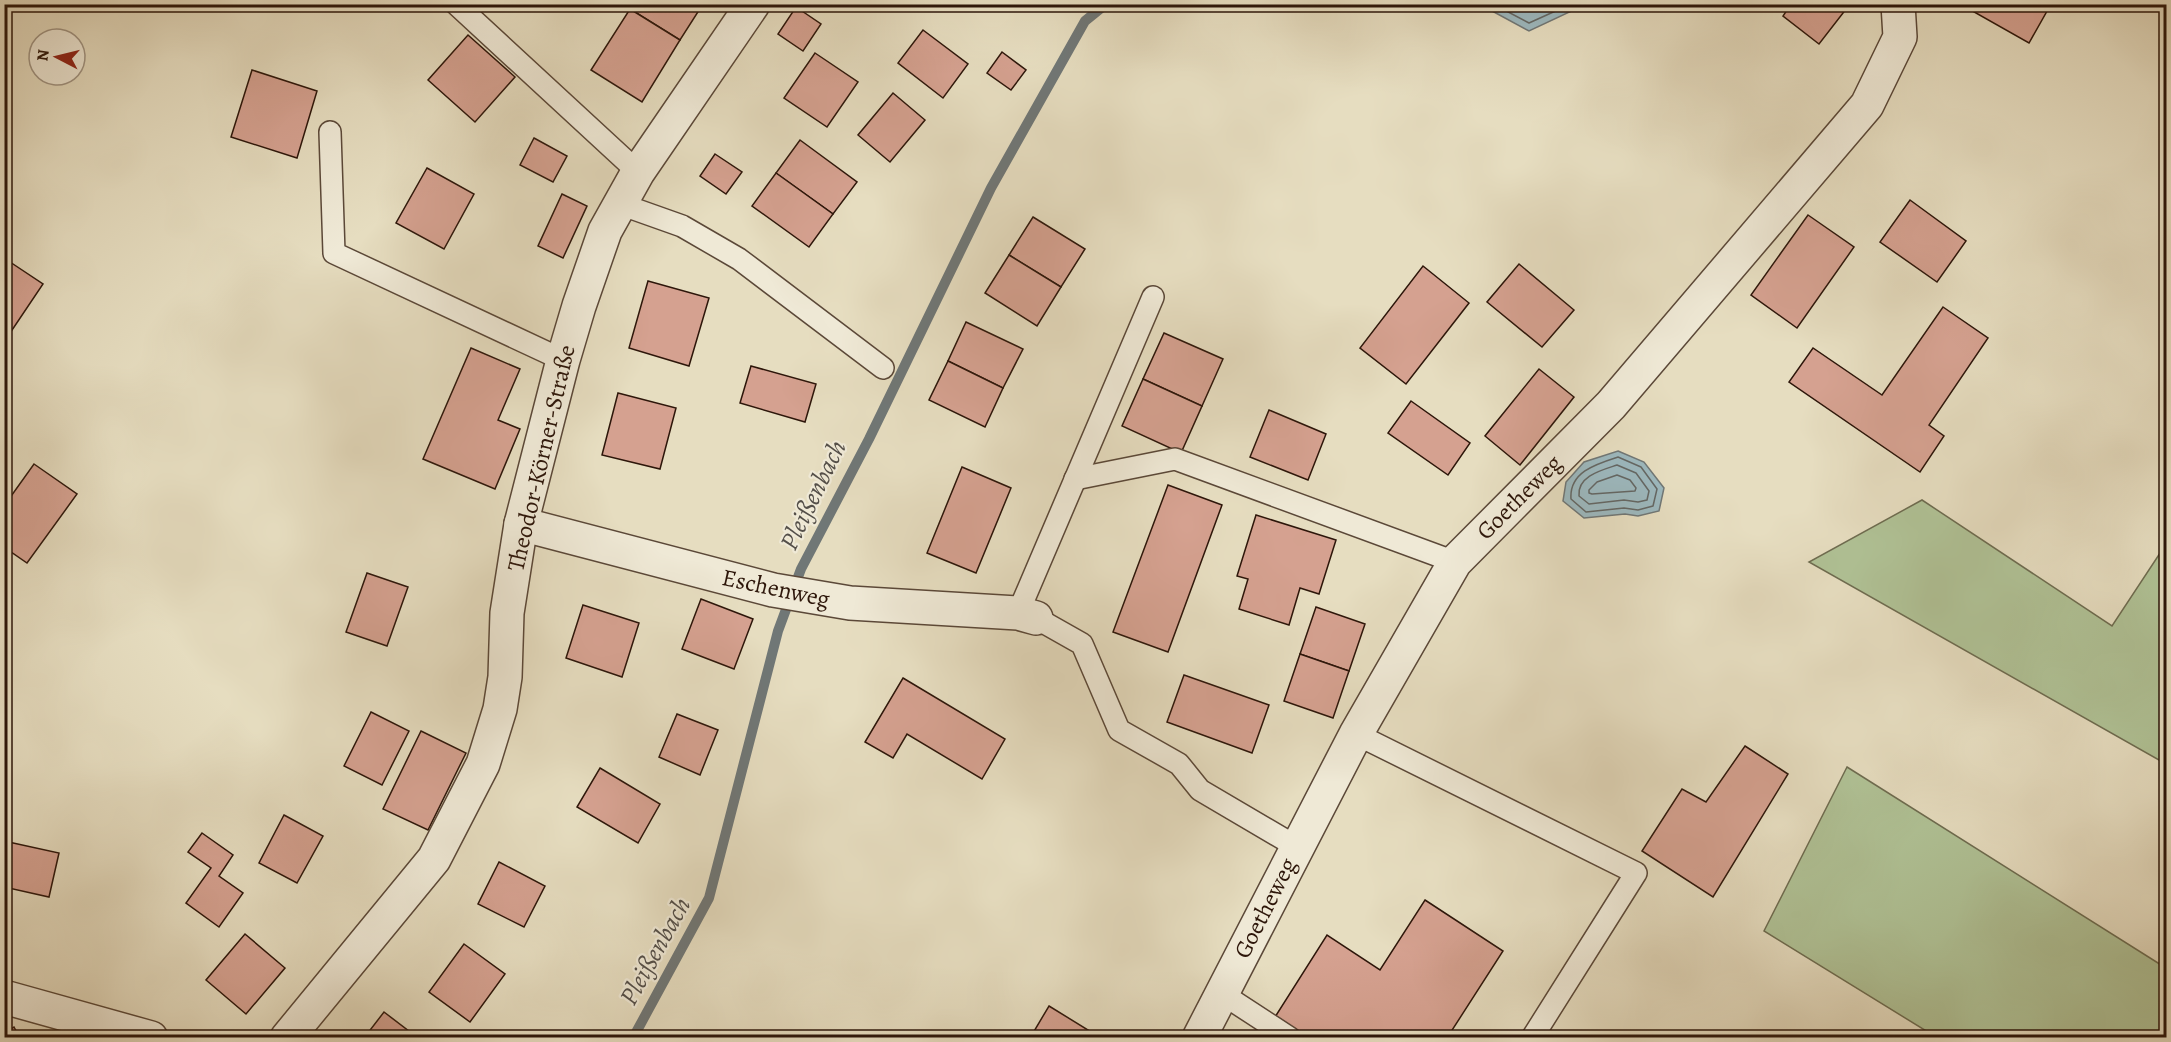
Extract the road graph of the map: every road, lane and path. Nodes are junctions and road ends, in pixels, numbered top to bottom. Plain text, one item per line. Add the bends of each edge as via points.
1 (456, 4) edge
2 (753, 4) edge
3 (1898, 4) edge
4 (330, 132) dead end
5 (638, 172) junction
6 (620, 204) junction
7 (1153, 297) dead end
8 (563, 360) junction
9 (883, 368) dead end
10 (1075, 479) junction
11 (521, 524) junction
12 (1455, 562) junction
13 (1027, 616) junction
14 (1356, 734) junction
15 (1296, 847) junction
16 (1221, 993) junction
17 (4, 997) edge
18 (151, 1038) edge
19 (286, 1038) edge
20 (1199, 1038) edge
21 (1290, 1038) edge
22 (1532, 1038) edge

1 - 5 lane
2 - 5 street, Theodor-Körner-Straße
3 - 12 street, Goetheweg via 1900,37 1867,105 1611,405
4 - 8 lane via 334,253
5 - 6 street, Theodor-Körner-Straße
6 - 8 street, Theodor-Körner-Straße via 605,231
6 - 9 lane via 682,226 739,259
7 - 10 lane
8 - 11 street, Theodor-Körner-Straße
10 - 12 lane via 1175,459
10 - 13 lane
11 - 13 street, Eschenweg via 773,590 850,603
11 - 19 street, Theodor-Körner-Straße via 507,613 504,687 483,764 434,859
12 - 14 street, Goetheweg
13 - 15 lane via 1082,644 1119,730 1179,764 1200,790
14 - 15 street, Goetheweg
14 - 22 lane via 1636,873
15 - 16 street, Goetheweg
16 - 20 street, Goetheweg
16 - 21 lane
17 - 18 street

